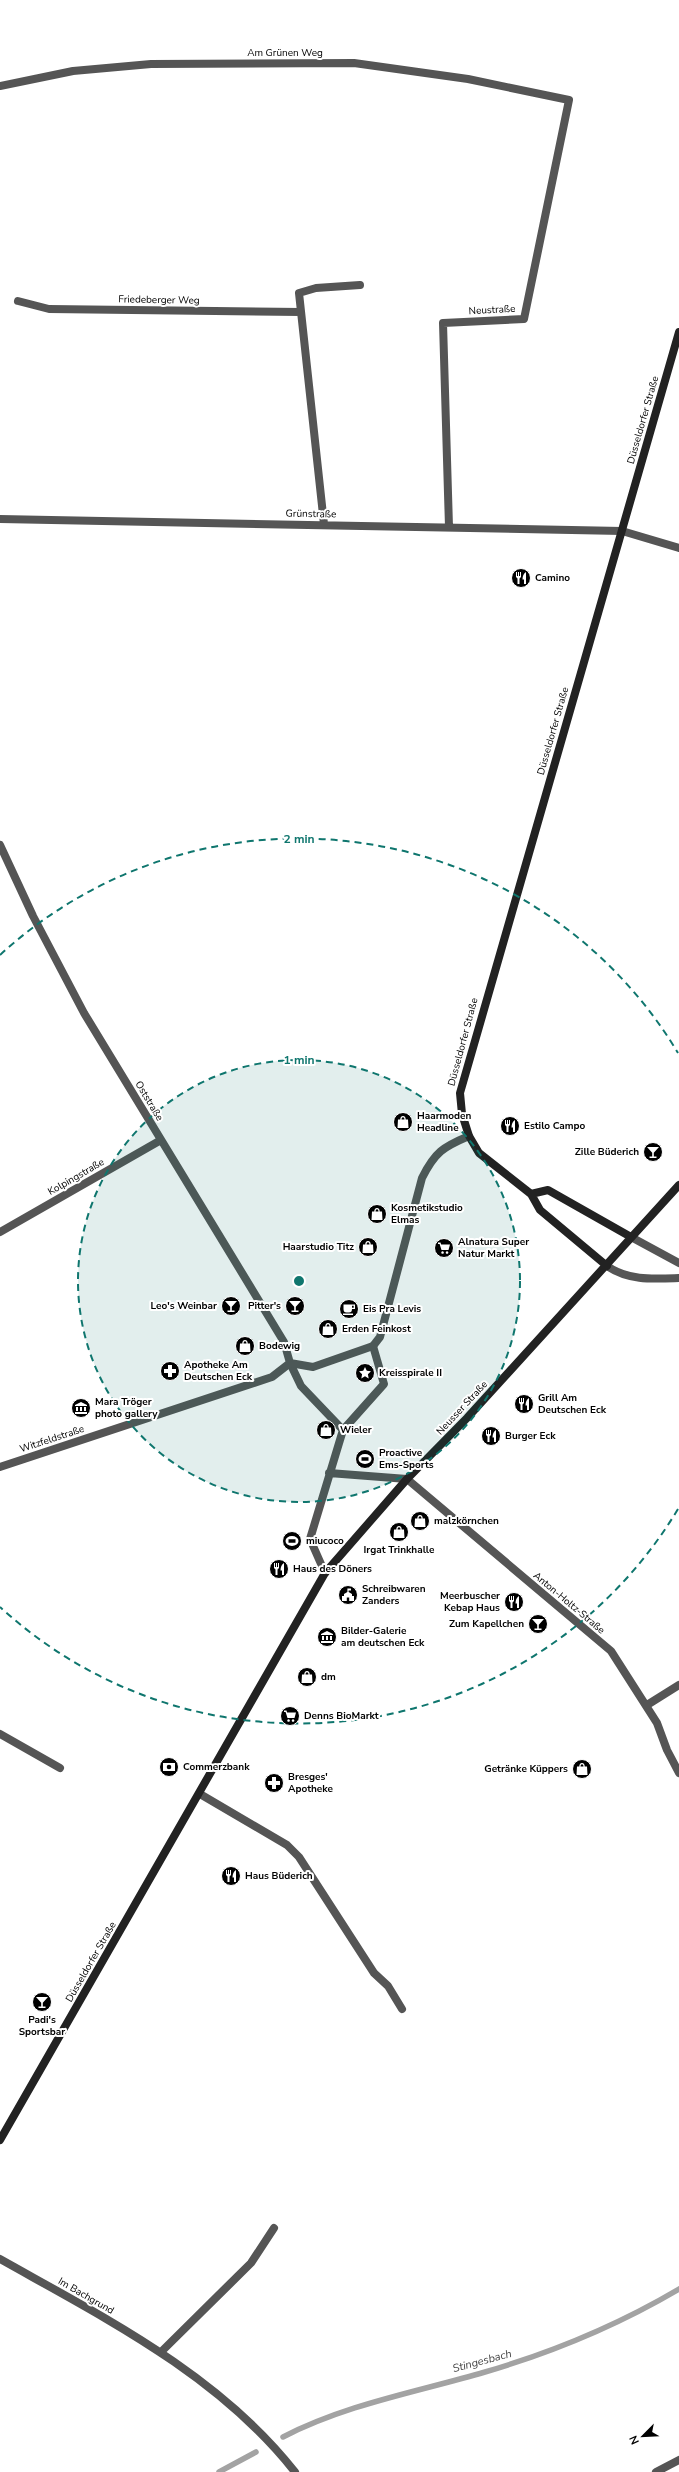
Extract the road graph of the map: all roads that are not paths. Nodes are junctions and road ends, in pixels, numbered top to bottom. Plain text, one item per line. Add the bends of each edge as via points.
1 (0, 86) edge
2 (569, 100) joint
3 (360, 285) dead end
4 (18, 301) dead end
5 (301, 312) junction
6 (679, 332) edge
7 (0, 519) edge
8 (324, 524) junction
9 (449, 527) junction
10 (622, 531) junction
11 (679, 548) edge
12 (0, 845) edge
13 (469, 1136) junction
14 (161, 1140) junction
15 (679, 1185) edge
16 (531, 1194) junction
17 (0, 1232) edge
18 (631, 1237) junction
19 (679, 1263) edge
20 (607, 1266) junction
21 (679, 1278) edge
22 (373, 1346) junction
23 (290, 1363) junction
24 (343, 1430) junction
25 (0, 1467) edge
26 (330, 1473) junction
27 (407, 1480) junction
28 (325, 1573) junction
29 (276, 1656) joint
30 (679, 1685) edge
31 (647, 1705) junction
32 (0, 1734) edge
33 (60, 1768) dead end
34 (679, 1772) edge
35 (200, 1794) junction
36 (402, 2009) dead end
37 (0, 2140) edge
38 (274, 2228) dead end
39 (0, 2259) edge
40 (161, 2352) junction
41 (679, 2460) edge
42 (295, 2472) edge
43 (656, 2472) edge

1 - 2 street, Am Grünen Weg via 73,71 151,64 354,63 468,79
2 - 9 street, Neustraße via 524,319 443,323
3 - 5 street via 316,288 299,293
4 - 5 street, Friedeberger Weg via 49,309
5 - 8 street
6 - 10 main road, Düsseldorfer Straße
7 - 8 street, Grünstraße
8 - 9 street, Grünstraße
9 - 10 street, Grünstraße
10 - 11 street, Grünstraße
10 - 13 main road, Düsseldorfer Straße via 463,1075 460,1100
12 - 14 street, Oststraße via 33,916 84,1013
13 - 16 main road, Düsseldorfer Straße via 479,1153
13 - 22 street via 450,1144 432,1158 422,1178 380,1337
14 - 17 street, Kolpingstraße
14 - 23 street, Oststraße via 284,1342
15 - 18 main road, Neusser Straße
16 - 18 main road via 548,1190
16 - 20 main road, Düsseldorfer Straße via 540,1210
18 - 19 street
18 - 20 main road, Neusser Straße
20 - 21 street via 632,1278
20 - 27 main road, Neusser Straße
22 - 23 street via 313,1367
22 - 24 street via 384,1384
23 - 24 street via 301,1386
23 - 25 street, Witzfeldstraße via 272,1377
24 - 26 street
26 - 27 street
26 - 28 street via 310,1539
27 - 28 main road, Neusser Straße
27 - 31 street, Anton-Holtz-Straße via 611,1651
28 - 29 main road, Neusser Straße
29 - 35 main road, Düsseldorfer Straße
30 - 31 street
31 - 34 street, Anton-Holtz-Straße
32 - 33 street
35 - 36 street via 287,1846 299,1857 374,1973 388,1986
35 - 37 main road, Düsseldorfer Straße
38 - 40 street via 251,2263
39 - 40 street, Im Bachgrund
40 - 42 street, Im Bachgrund via 213,2391
41 - 43 street

